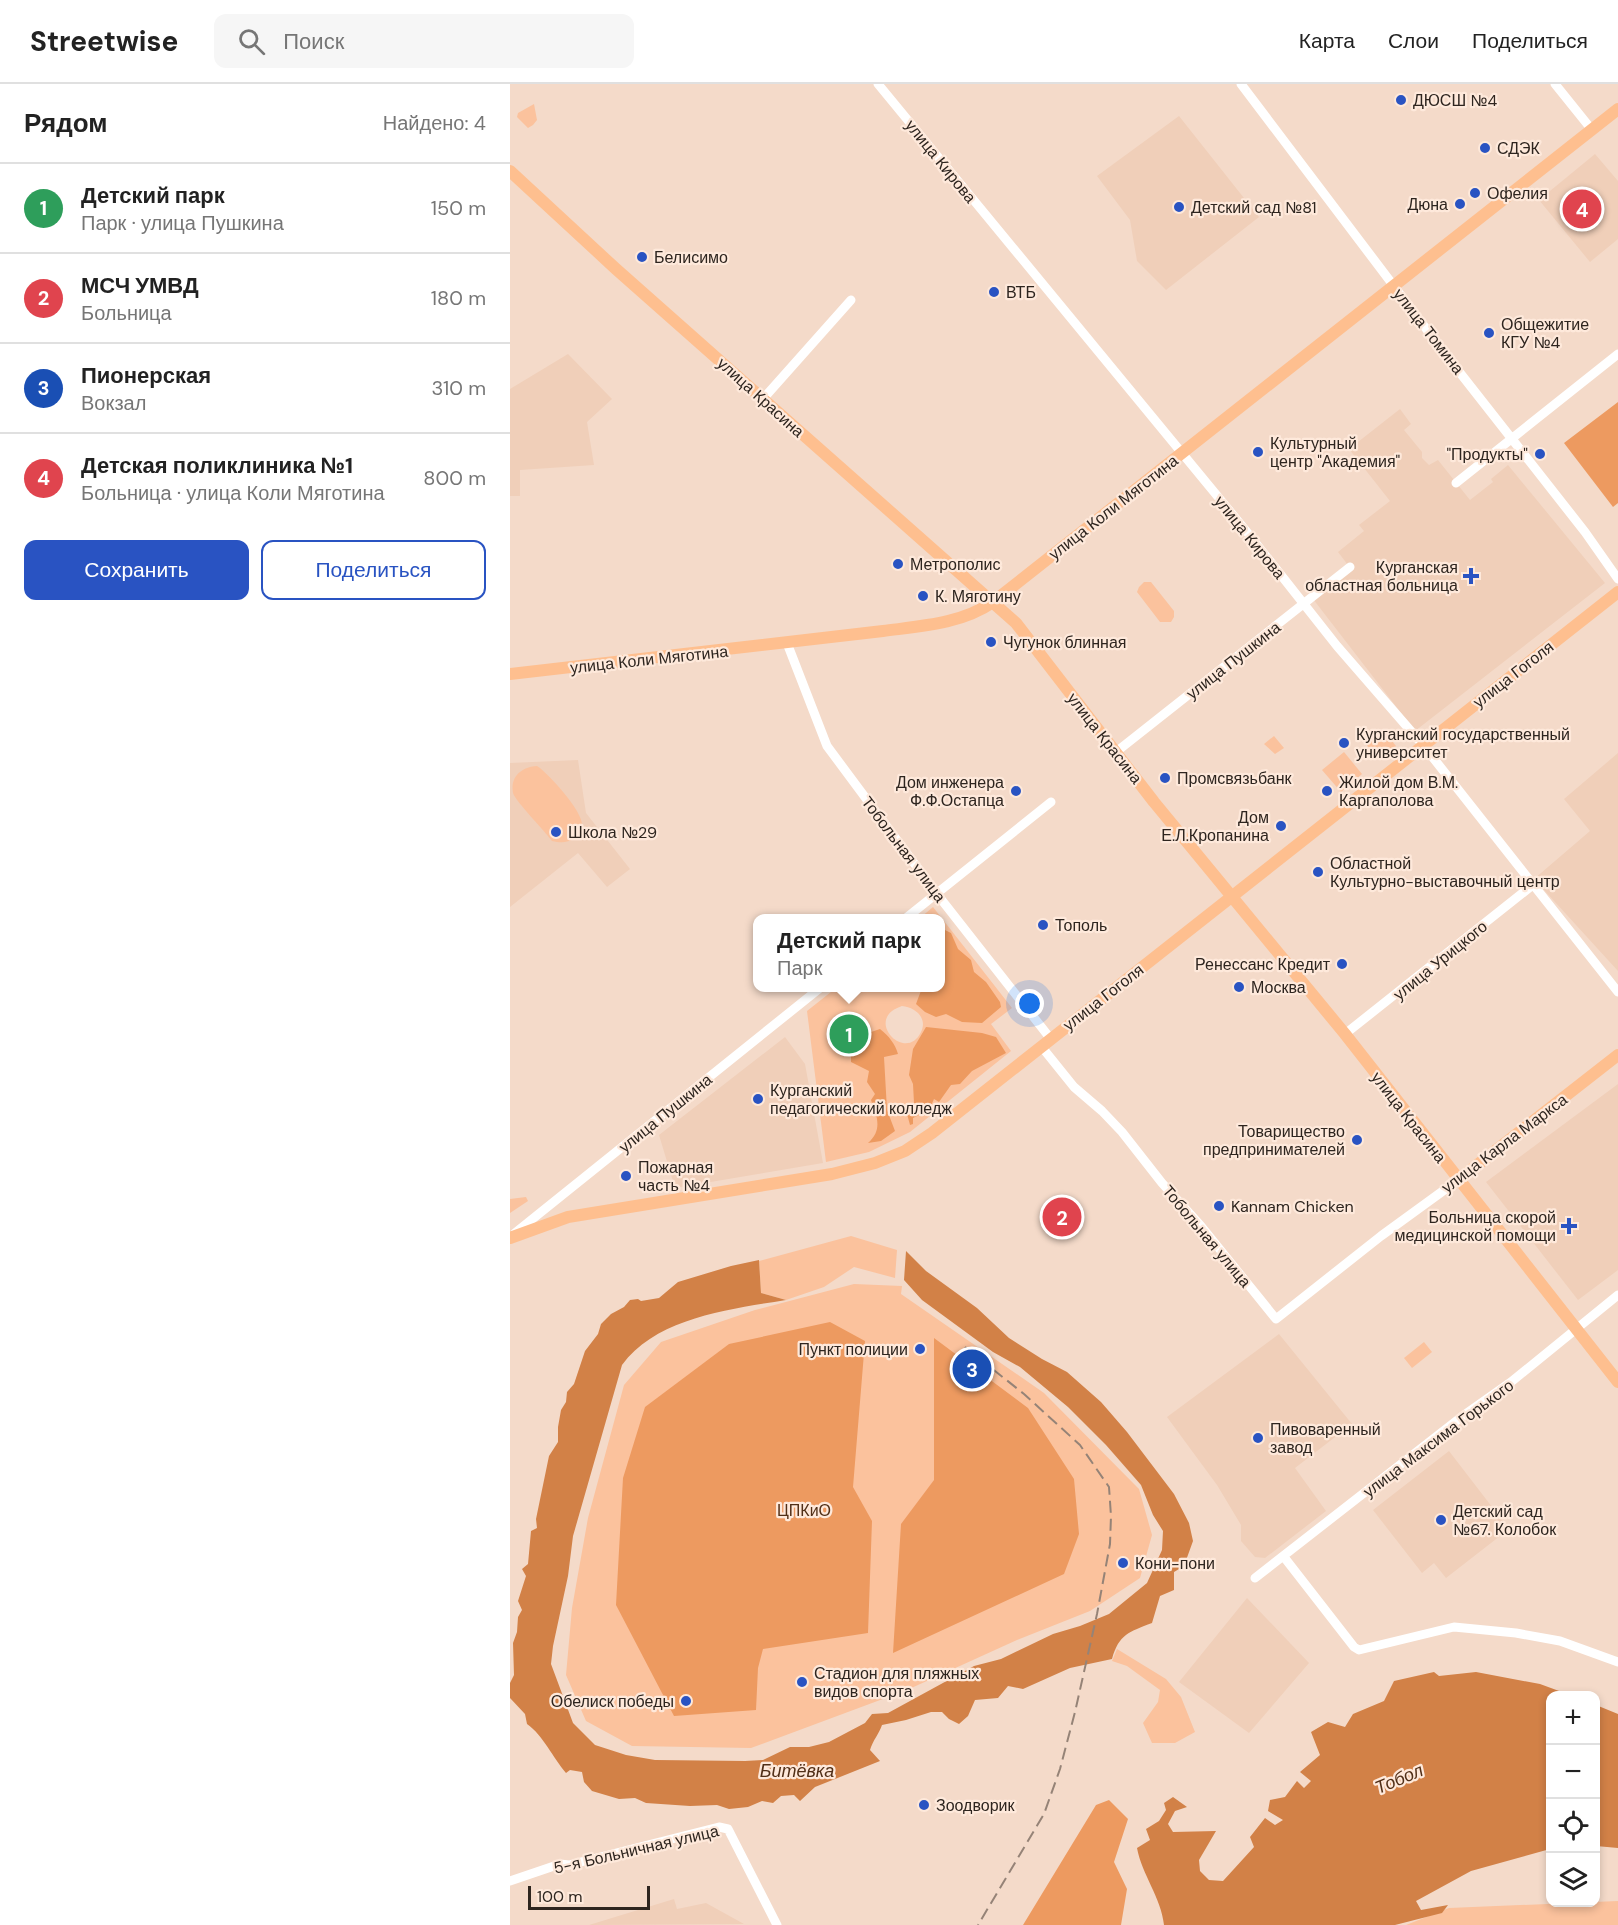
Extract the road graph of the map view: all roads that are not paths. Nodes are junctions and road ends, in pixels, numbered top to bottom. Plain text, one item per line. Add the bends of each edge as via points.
1 (878, 84) edge
2 (1241, 84) edge
3 (1555, 84) edge
4 (1618, 109) edge
5 (1592, 130) junction
6 (510, 171) edge
7 (1394, 286) junction
8 (851, 300) dead end
9 (1618, 354) edge
10 (763, 399) junction
11 (1513, 439) junction
12 (1181, 453) junction
13 (1456, 483) dead end
14 (1350, 567) dead end
15 (1618, 579) edge
16 (1618, 592) edge
17 (993, 602) junction
18 (1304, 604) junction
19 (788, 643) junction
20 (510, 674) edge
21 (1423, 745) junction
22 (1116, 752) junction
23 (1051, 802) dead end
24 (1534, 884) junction
25 (937, 894) junction
26 (1232, 896) junction
27 (911, 914) edge
28 (814, 992) edge
29 (1618, 992) edge
30 (1345, 1034) junction
31 (1046, 1042) junction
32 (1618, 1055) edge
33 (1458, 1180) junction
34 (511, 1237) edge
35 (1618, 1295) edge
36 (1276, 1319) joint
37 (1575, 1328) junction
38 (1618, 1382) edge
39 (1284, 1557) junction
40 (1255, 1578) dead end
41 (1618, 1662) edge
42 (510, 1881) edge
43 (777, 1925) edge

1 - 12 street, улица Кирова
2 - 7 street, улица Томина
3 - 5 street
4 - 5 main road, улица Коли Мяготина
5 - 7 main road, улица Коли Мяготина
6 - 10 main road, улица Красина
7 - 11 street, улица Томина
7 - 12 main road, улица Коли Мяготина
8 - 10 street
9 - 11 street
10 - 17 main road, улица Красина
11 - 13 street
11 - 15 street, улица Томина
12 - 17 main road, улица Коли Мяготина
12 - 18 street, улица Кирова
14 - 18 street, улица Пушкина
16 - 21 main road, улица Гоголя
17 - 19 main road, улица Коли Мяготина via 972,614 939,623
17 - 22 main road, улица Красина via 1016,623
18 - 21 street, улица Кирова
18 - 22 street, улица Пушкина
19 - 20 main road, улица Коли Мяготина
19 - 25 street, Тобольная улица via 827,746
21 - 24 street, улица Кирова
21 - 26 main road, улица Гоголя
22 - 26 main road, улица Красина
23 - 25 street
24 - 29 street, улица Кирова
24 - 30 street, улица Урицкого
25 - 27 street
25 - 31 street, Тобольная улица
26 - 30 main road, улица Красина
26 - 31 main road, улица Гоголя
28 - 34 street, улица Пушкина
30 - 33 main road, улица Красина
31 - 34 main road, улица Гоголя via 932,1133 905,1151 875,1163 832,1174 568,1217
31 - 36 street, Тобольная улица via 1074,1088 1122,1132
32 - 33 main road, улица Карла Маркса
33 - 36 street, улица Карла Маркса
33 - 37 main road, улица Красина
35 - 37 street, улица Максима Горького
37 - 38 main road, улица Красина
37 - 39 street, улица Максима Горького
39 - 40 street, улица Максима Горького
39 - 41 street via 1359,1650 1454,1627 1560,1641
42 - 43 street, 5-я Больничная улица via 560,1864 569,1865 718,1827 728,1829

